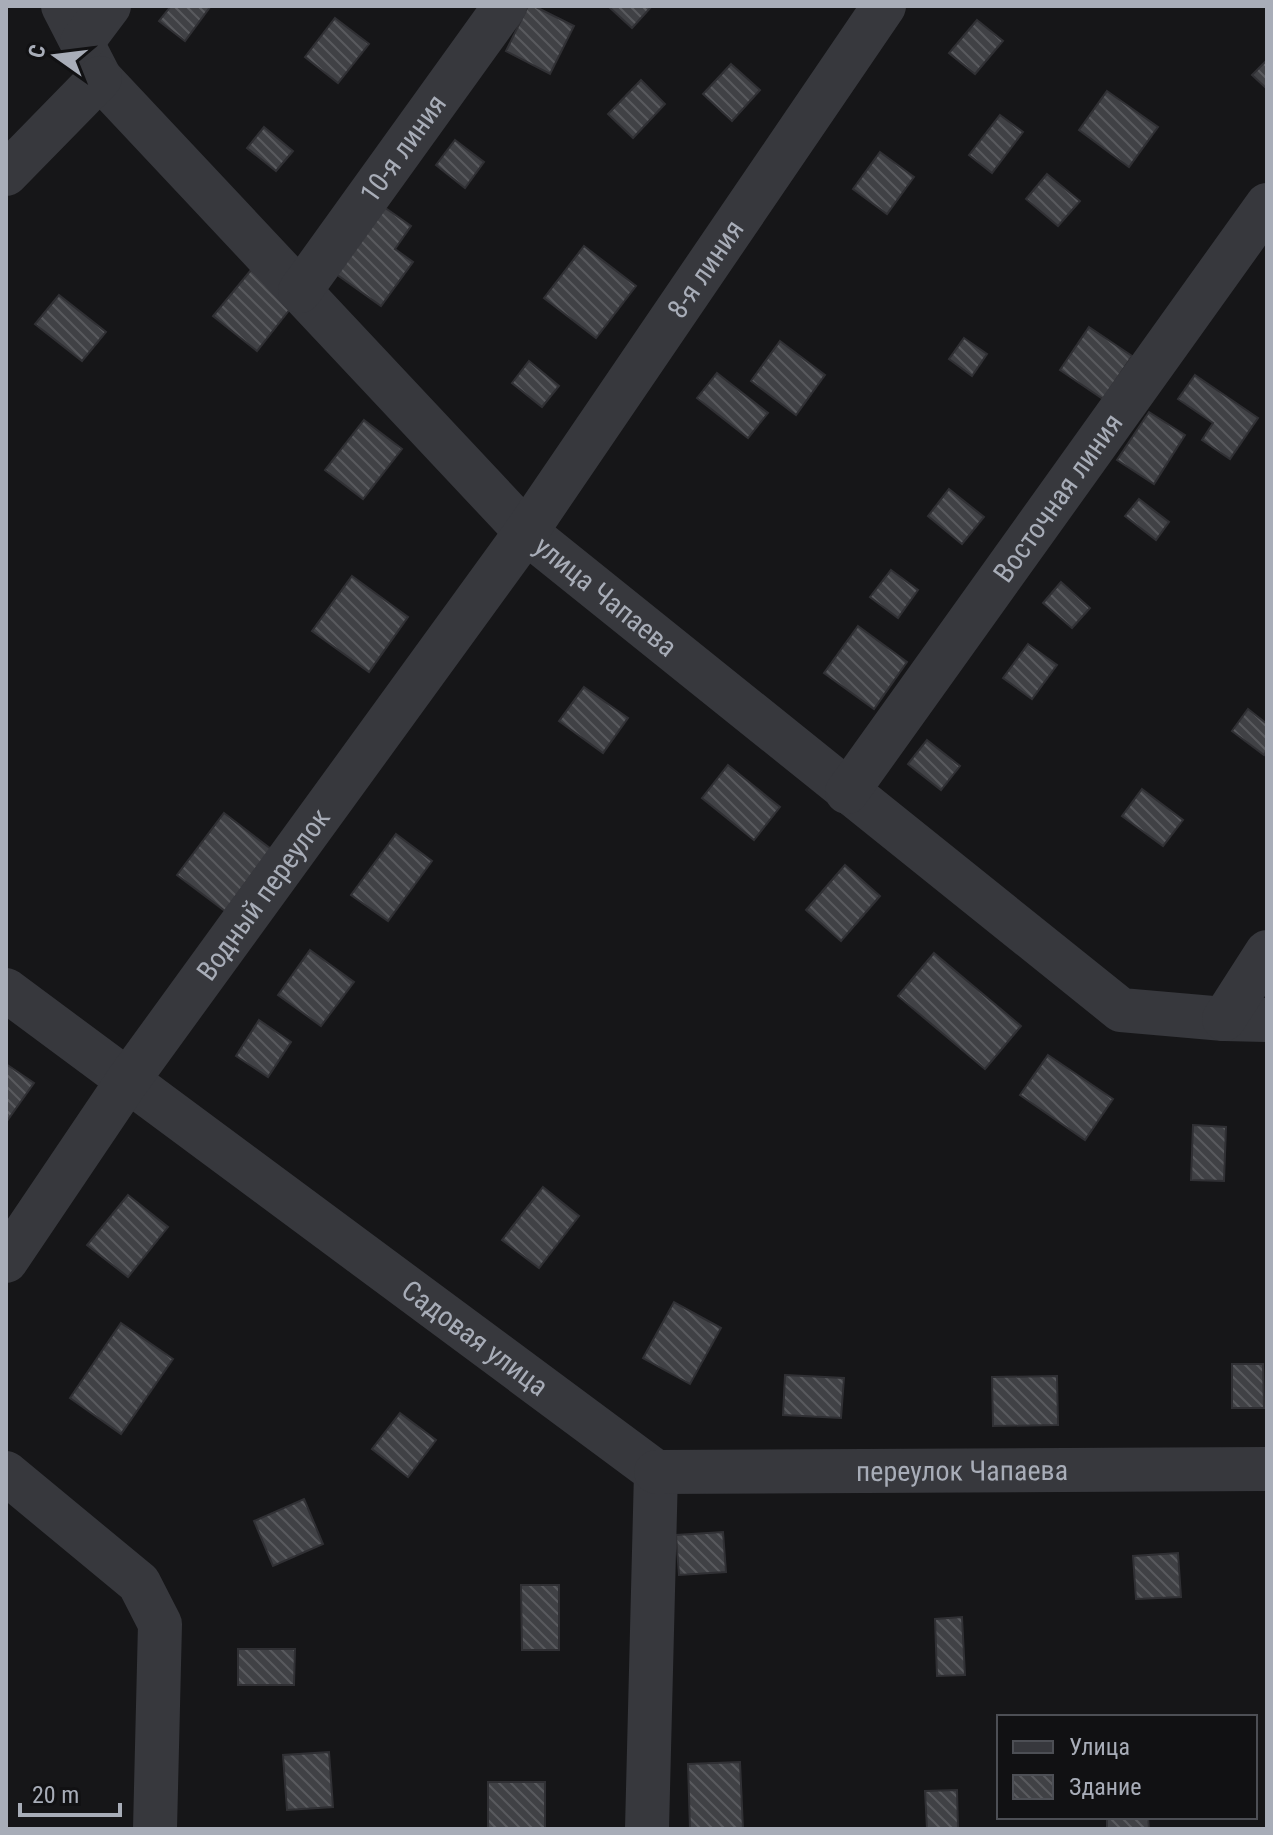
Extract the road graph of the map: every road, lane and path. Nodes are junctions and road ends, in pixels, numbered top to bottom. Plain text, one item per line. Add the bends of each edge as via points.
1 (109, 6) edge
2 (505, 6) edge
3 (884, 6) edge
4 (82, 42) edge
5 (6, 174) edge
6 (1267, 205) edge
7 (300, 291) junction
8 (526, 532) junction
9 (847, 792) junction
10 (1267, 952) edge
11 (6, 990) edge
12 (1224, 1019) junction
13 (1267, 1020) edge
14 (128, 1080) junction
15 (6, 1261) edge
16 (1267, 1469) edge
17 (656, 1472) junction
18 (6, 1473) edge
19 (155, 1829) edge
20 (647, 1829) edge

1 - 4 street
2 - 7 street, 10-я линия
3 - 8 street, 8-я линия
4 - 5 street
4 - 7 street, улица Чапаева
6 - 9 street, Восточная линия
7 - 8 street, улица Чапаева
8 - 9 street, улица Чапаева
8 - 14 street, Водный переулок
9 - 12 street, улица Чапаева via 1121,1010
10 - 12 street
11 - 14 street, Садовая улица
12 - 13 street, улица Чапаева
14 - 15 street, Водный переулок
14 - 17 street, Садовая улица
16 - 17 street, переулок Чапаева
17 - 20 street
18 - 19 street via 139,1583 160,1624

